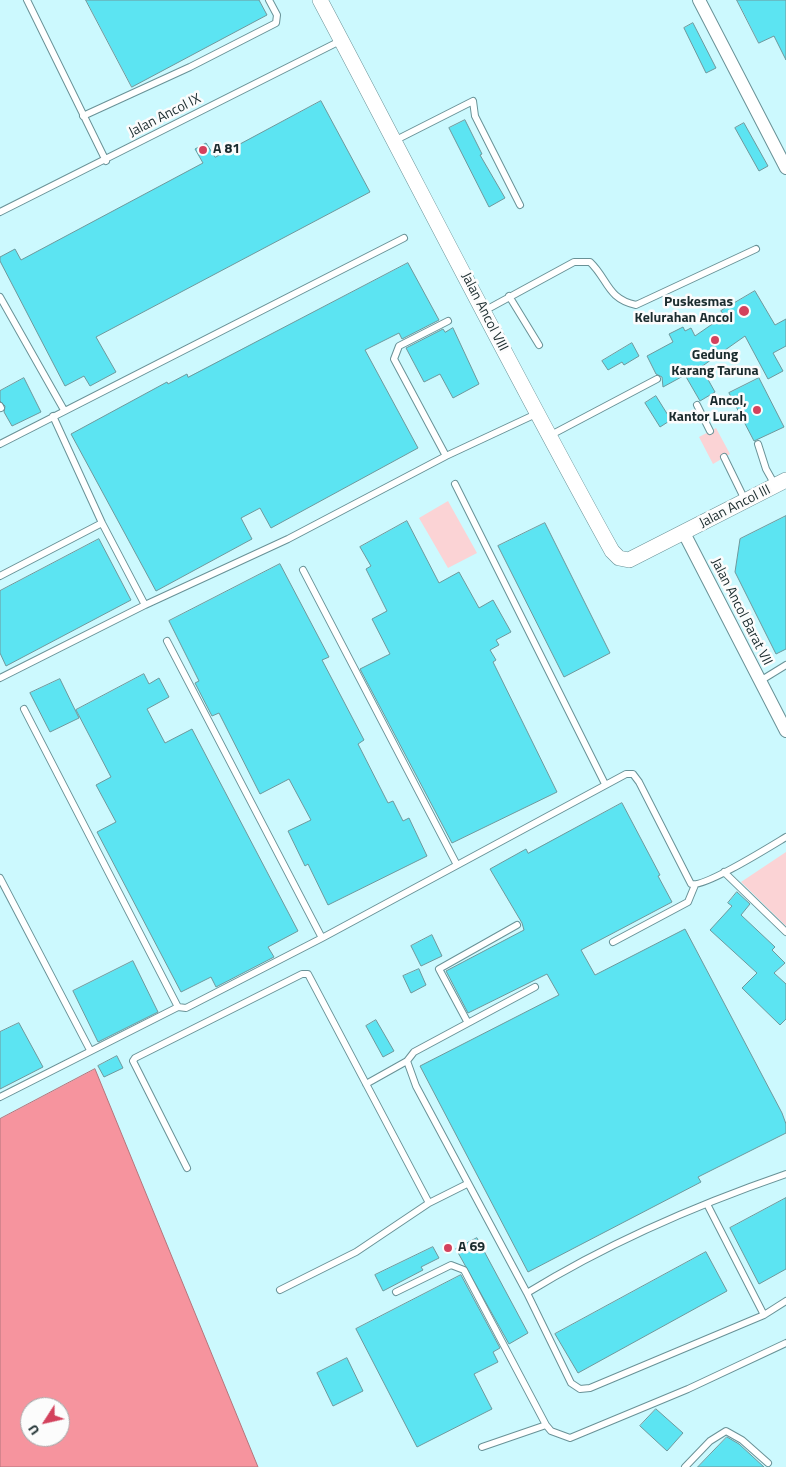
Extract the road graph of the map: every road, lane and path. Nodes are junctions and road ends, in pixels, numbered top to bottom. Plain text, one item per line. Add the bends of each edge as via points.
1 (27, 0) edge
2 (269, 0) edge
3 (320, 0) edge
4 (699, 0) edge
5 (341, 40) junction
6 (83, 116) junction
7 (394, 140) junction
8 (106, 161) junction
9 (786, 168) edge
10 (520, 205) dead end
11 (0, 212) edge
12 (404, 238) dead end
13 (756, 249) dead end
14 (510, 296) junction
15 (0, 297) edge
16 (484, 310) junction
17 (448, 321) dead end
18 (539, 345) dead end
19 (657, 379) dead end
20 (697, 405) dead end
21 (64, 410) junction
22 (536, 414) junction
23 (53, 416) junction
24 (710, 431) dead end
25 (548, 437) junction
26 (0, 444) edge
27 (758, 444) dead end
28 (446, 456) junction
29 (724, 458) dead end
30 (781, 483) edge
31 (455, 484) dead end
32 (746, 501) junction
33 (102, 523) junction
34 (684, 533) junction
35 (303, 570) dead end
36 (0, 576) edge
37 (145, 605) junction
38 (167, 641) dead end
39 (786, 665) edge
40 (0, 678) edge
41 (760, 681) junction
42 (24, 709) dead end
43 (786, 731) edge
44 (605, 784) junction
45 (786, 837) edge
46 (457, 865) junction
47 (724, 872) junction
48 (0, 878) edge
49 (696, 885) junction
50 (517, 924) dead end
51 (786, 932) edge
52 (322, 938) junction
53 (613, 942) dead end
54 (535, 987) dead end
55 (178, 1007) junction
56 (468, 1023) junction
57 (90, 1050) junction
58 (407, 1061) junction
59 (366, 1084) junction
60 (0, 1097) edge
61 (187, 1168) dead end
62 (786, 1174) edge
63 (467, 1184) junction
64 (429, 1203) junction
65 (707, 1204) junction
66 (280, 1290) dead end
67 (396, 1292) dead end
68 (527, 1293) junction
69 (786, 1301) edge
70 (764, 1315) junction
71 (786, 1343) edge
72 (546, 1425) junction
73 (482, 1447) dead end
74 (768, 1463) dead end
75 (685, 1467) edge

1 - 6 lane
2 - 6 lane via 277,16 276,23
3 - 5 street, Jalan Ancol VIII
4 - 9 street
5 - 7 street, Jalan Ancol VIII
5 - 8 lane, Jalan Ancol IX
6 - 8 lane
7 - 10 lane via 473,101 475,116
7 - 16 street, Jalan Ancol VIII
8 - 11 lane, Jalan Ancol IX
12 - 21 lane
13 - 14 lane via 636,305 623,302 607,288 599,271 590,262 574,262
14 - 16 lane
14 - 18 lane
15 - 21 lane
16 - 22 street, Jalan Ancol VIII
17 - 28 lane via 399,346 394,359
19 - 25 lane
20 - 24 lane
21 - 23 lane
22 - 25 street, Jalan Ancol VIII
22 - 28 lane
23 - 26 lane
23 - 33 lane
25 - 34 street, Jalan Ancol VIII via 619,558 629,560
27 - 30 lane via 766,469
28 - 37 lane via 288,539
29 - 32 lane
30 - 32 street, Jalan Ancol III
31 - 44 lane
32 - 34 street, Jalan Ancol III
33 - 36 lane
33 - 37 lane
34 - 41 street, Jalan Ancol Barat VII
35 - 46 lane
37 - 40 lane
38 - 52 lane
39 - 41 lane
41 - 43 street, Jalan Ancol Barat VII
42 - 55 lane
44 - 46 lane
44 - 49 lane via 633,774 692,884
45 - 47 lane
46 - 52 lane
47 - 49 lane
47 - 51 lane
48 - 57 lane
49 - 53 lane via 688,902
50 - 56 lane via 439,969
52 - 55 lane via 186,1008
54 - 56 lane
55 - 57 lane
56 - 58 lane via 414,1052
57 - 60 lane
58 - 59 lane
58 - 63 lane via 416,1086
59 - 61 lane via 308,974 302,974 133,1061
59 - 64 lane
62 - 65 lane
63 - 64 lane
63 - 68 lane
64 - 66 lane via 356,1252
65 - 68 lane via 605,1249
65 - 70 lane
67 - 72 lane via 451,1265 464,1270
68 - 70 lane via 571,1383 580,1389 590,1388
69 - 70 lane
71 - 72 lane via 570,1438 560,1436
72 - 73 lane
74 - 75 lane via 742,1440 726,1431 710,1441

